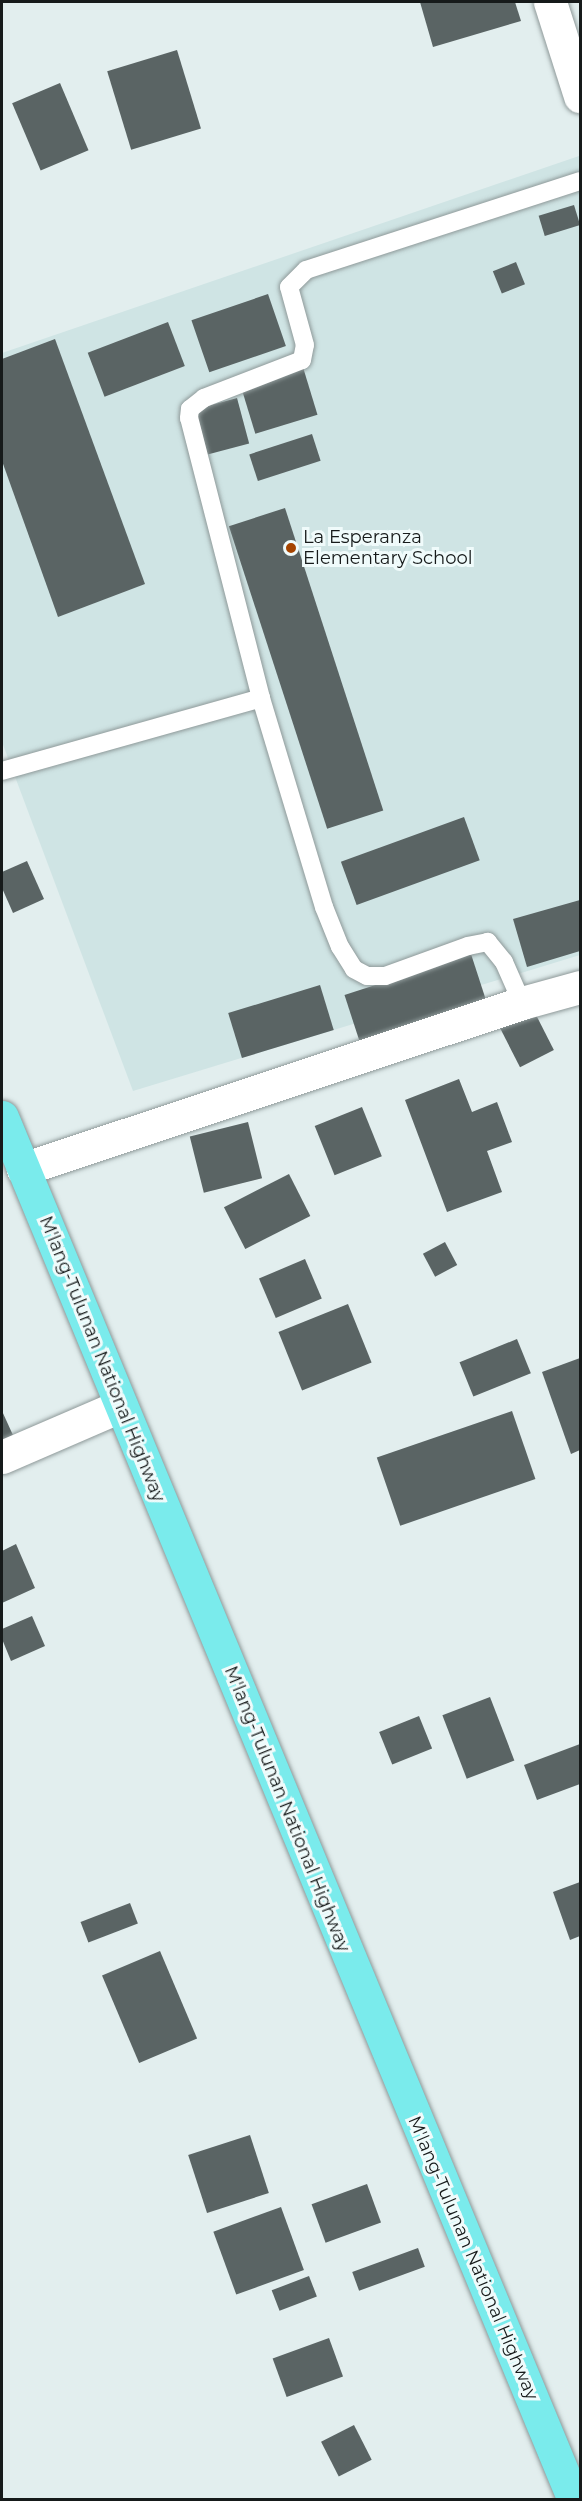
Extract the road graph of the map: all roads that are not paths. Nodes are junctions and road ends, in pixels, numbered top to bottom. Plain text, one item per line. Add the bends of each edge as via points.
1 (550, 2) edge
2 (580, 96) edge
3 (580, 181) edge
4 (261, 698) junction
5 (2, 771) edge
6 (580, 987) edge
7 (522, 1003) junction
8 (2, 1117) edge
9 (23, 1169) junction
10 (120, 1406) junction
11 (2, 1457) edge
12 (574, 2499) edge

1 - 2 street
3 - 4 lane via 306,270 289,287 305,345 302,360 204,398 190,409 190,430
4 - 5 lane
4 - 7 lane via 324,907 340,947 354,969 367,976 385,976 488,942 504,962
6 - 7 street
7 - 9 street
8 - 9 highway, M'lang-Tulunan National Highway
9 - 10 highway, M'lang-Tulunan National Highway
10 - 11 street
10 - 12 highway, M'lang-Tulunan National Highway

